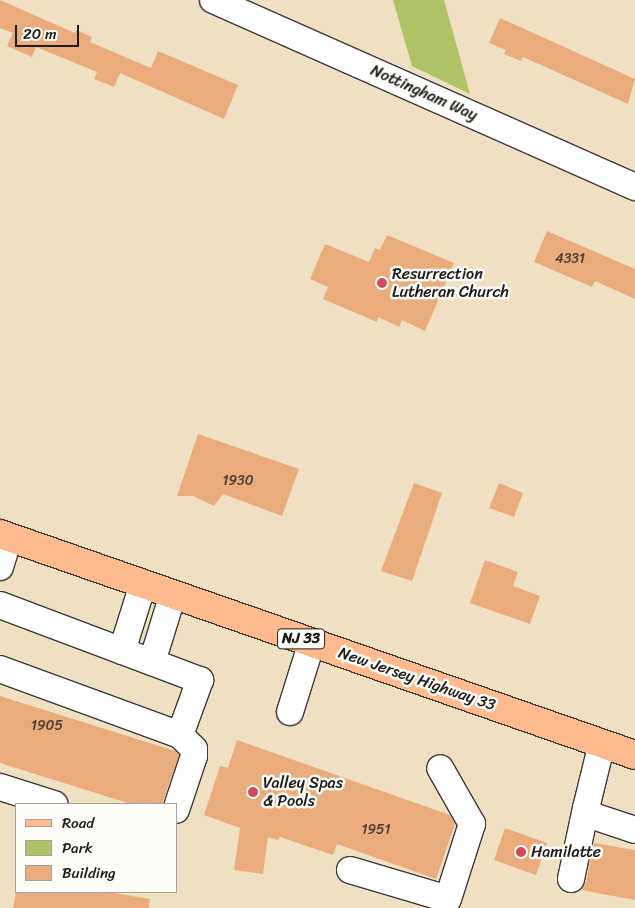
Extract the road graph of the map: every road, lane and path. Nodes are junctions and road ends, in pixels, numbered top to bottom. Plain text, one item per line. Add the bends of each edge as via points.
1 (213, 0) edge
2 (635, 186) edge
3 (5, 536) edge
4 (0, 567) edge
5 (143, 584) junction
6 (172, 594) junction
7 (0, 605) edge
8 (312, 642) junction
9 (122, 651) junction
10 (152, 662) junction
11 (0, 669) edge
12 (290, 712) dead end
13 (180, 735) junction
14 (602, 743) junction
15 (635, 755) edge
16 (440, 768) dead end
17 (0, 787) edge
18 (51, 803) edge
19 (178, 804) edge
20 (586, 808) junction
21 (635, 830) edge
22 (350, 870) dead end
23 (571, 879) dead end

1 - 2 street, Nottingham Way
3 - 4 street
3 - 5 main road, New Jersey Highway 33 / NJ 33
5 - 6 main road, New Jersey Highway 33 / NJ 33
5 - 9 street
6 - 8 main road, New Jersey Highway 33 / NJ 33
6 - 10 street
7 - 9 street
8 - 12 street
8 - 14 main road, New Jersey Highway 33 / NJ 33
9 - 10 street
10 - 13 street via 200,680
11 - 13 street
13 - 19 street via 194,749 194,756
14 - 15 main road, New Jersey Highway 33 / NJ 33
14 - 20 street
16 - 22 street via 472,824 448,899
17 - 18 street
20 - 21 street via 593,816
20 - 23 street

